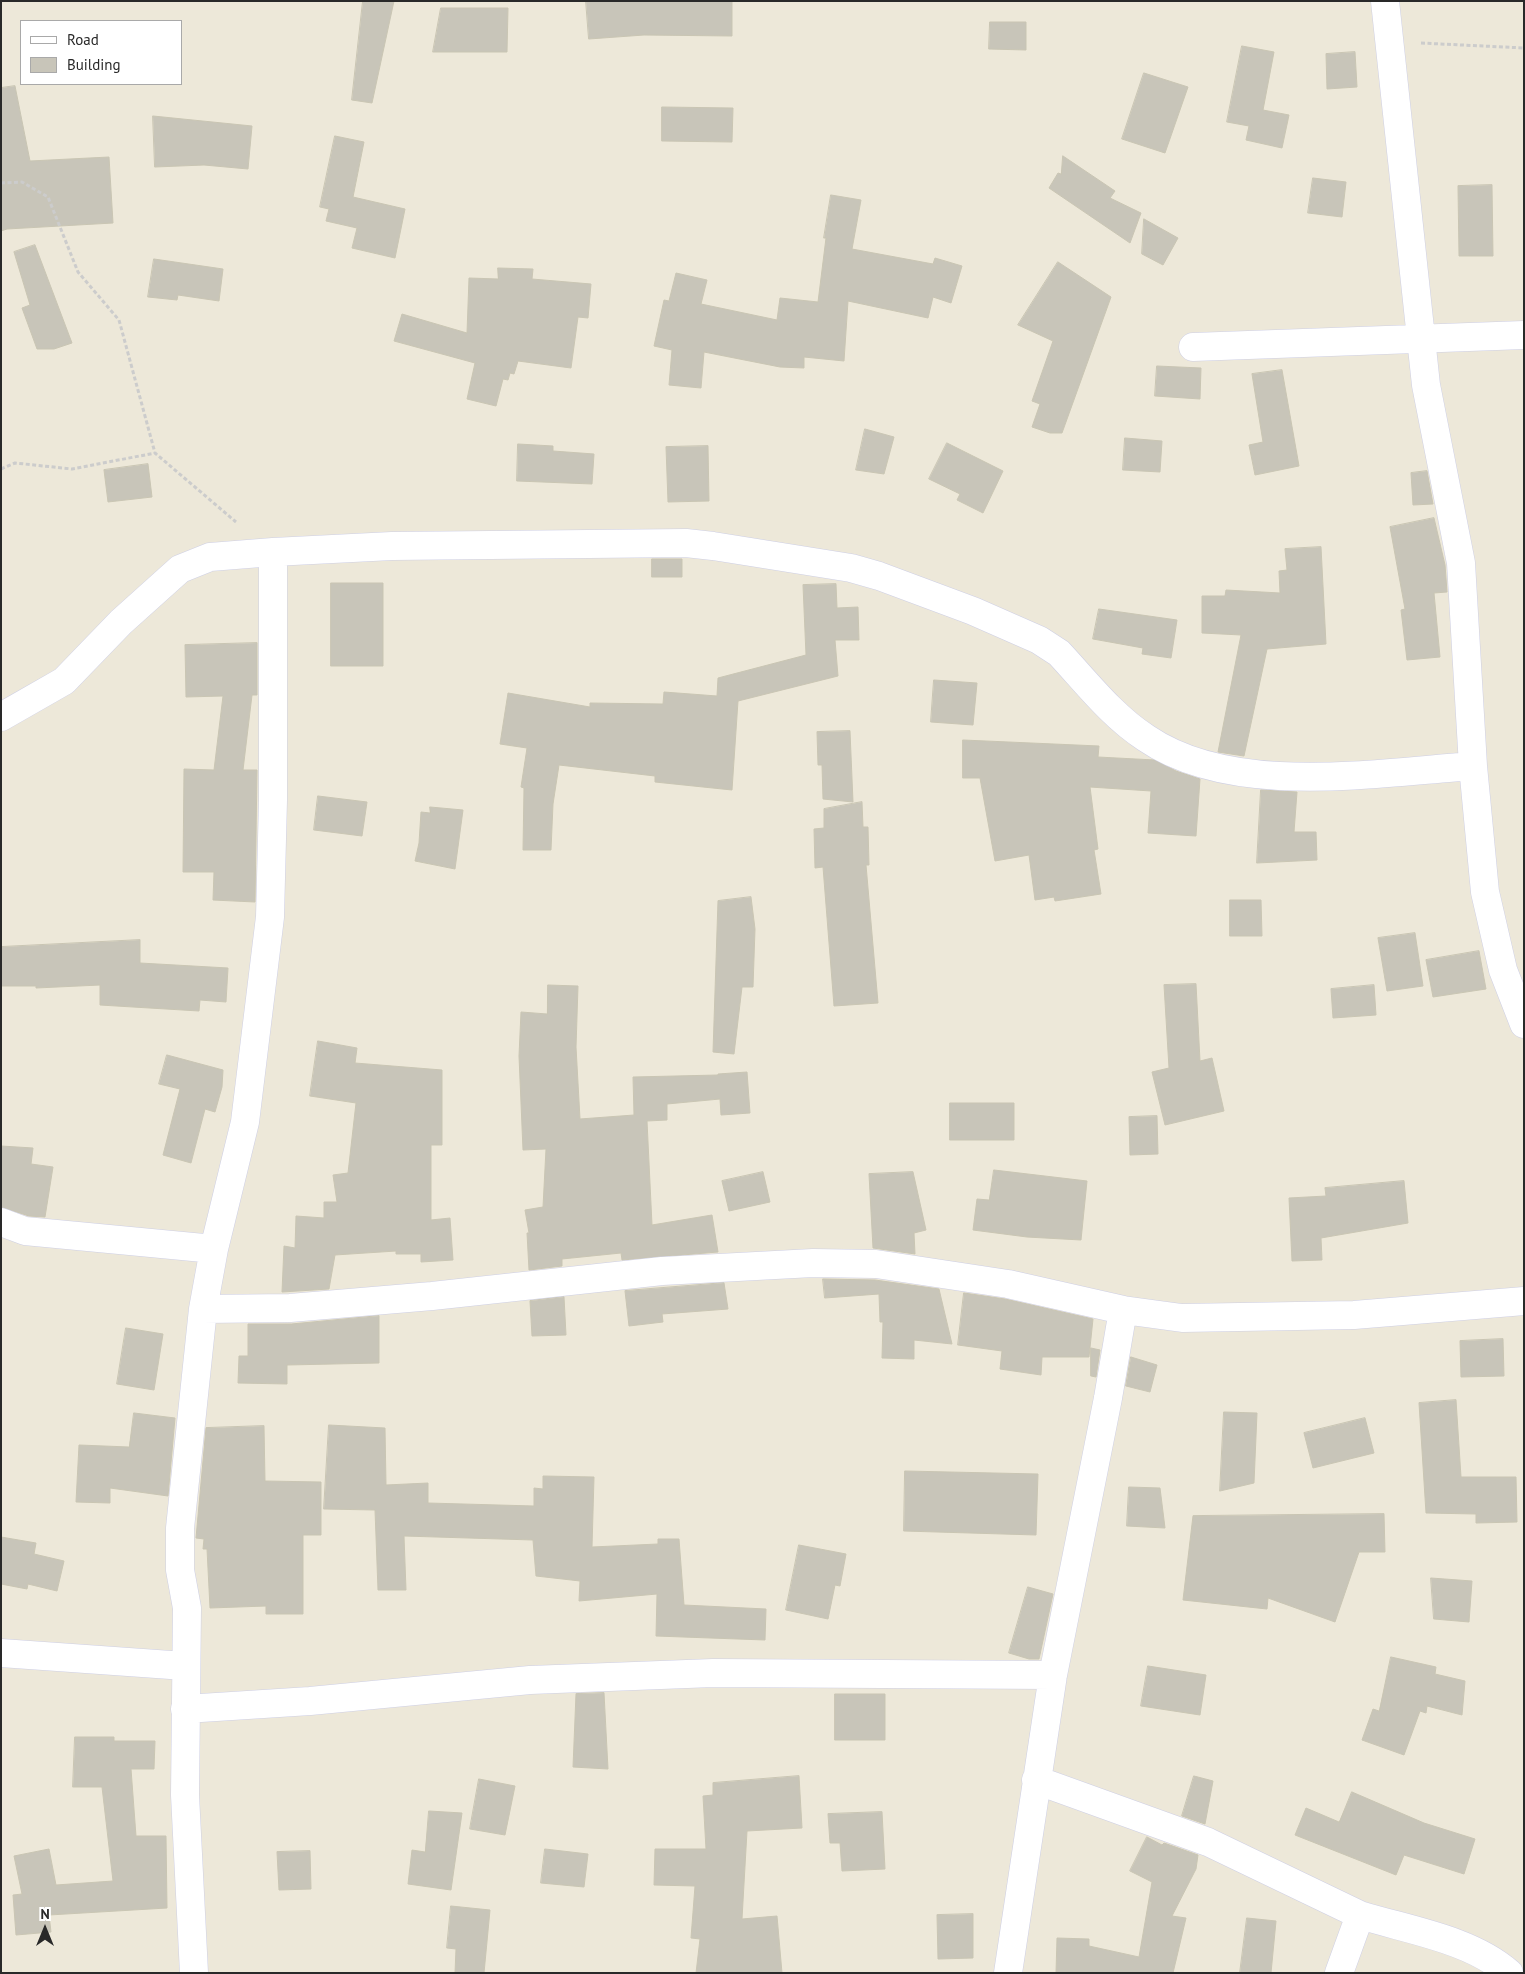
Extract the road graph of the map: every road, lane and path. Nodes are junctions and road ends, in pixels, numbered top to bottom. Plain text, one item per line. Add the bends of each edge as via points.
1 (1385, 1) edge
2 (1388, 42) junction
3 (1524, 48) edge
4 (1, 183) edge
5 (1524, 335) edge
6 (1420, 339) junction
7 (1193, 347) dead end
8 (155, 454) junction
9 (1, 469) edge
10 (273, 552) junction
11 (1, 717) edge
12 (1472, 766) junction
13 (1524, 1024) edge
14 (1, 1222) edge
15 (214, 1249) junction
16 (1524, 1301) edge
17 (203, 1308) junction
18 (1123, 1310) junction
19 (1, 1653) edge
20 (185, 1666) junction
21 (1052, 1675) junction
22 (185, 1709) junction
23 (1036, 1780) junction
24 (1360, 1915) junction
25 (194, 1973) edge
26 (1008, 1973) edge
27 (1339, 1973) edge
28 (1509, 1973) edge

1 - 2 street
2 - 3 path
2 - 6 street
4 - 8 path via 22,182 48,197 78,272 119,320
5 - 6 street
6 - 7 street
6 - 12 street via 1432,420 1461,563
8 - 9 path via 72,468 15,463
8 - 10 path
10 - 11 street via 210,557 180,569 121,622 64,681
10 - 12 street via 392,546 686,543 852,568 915,588 1039,640 1059,653 1123,721 1146,739 1211,767 1289,776
10 - 15 street via 270,917 245,1122
12 - 13 street via 1485,892 1503,970
14 - 15 street via 25,1231
15 - 17 street
16 - 18 street via 1354,1315 1182,1318
17 - 18 street via 290,1308 662,1271 813,1263 876,1264 1008,1284
17 - 20 street via 180,1528 180,1570 187,1608
18 - 21 street
19 - 20 street
20 - 22 street
21 - 22 street via 655,1675 530,1680
21 - 23 street
22 - 25 street via 185,1795
23 - 24 street via 1208,1842
23 - 26 street
24 - 27 street
24 - 28 street via 1458,1944 1497,1962

